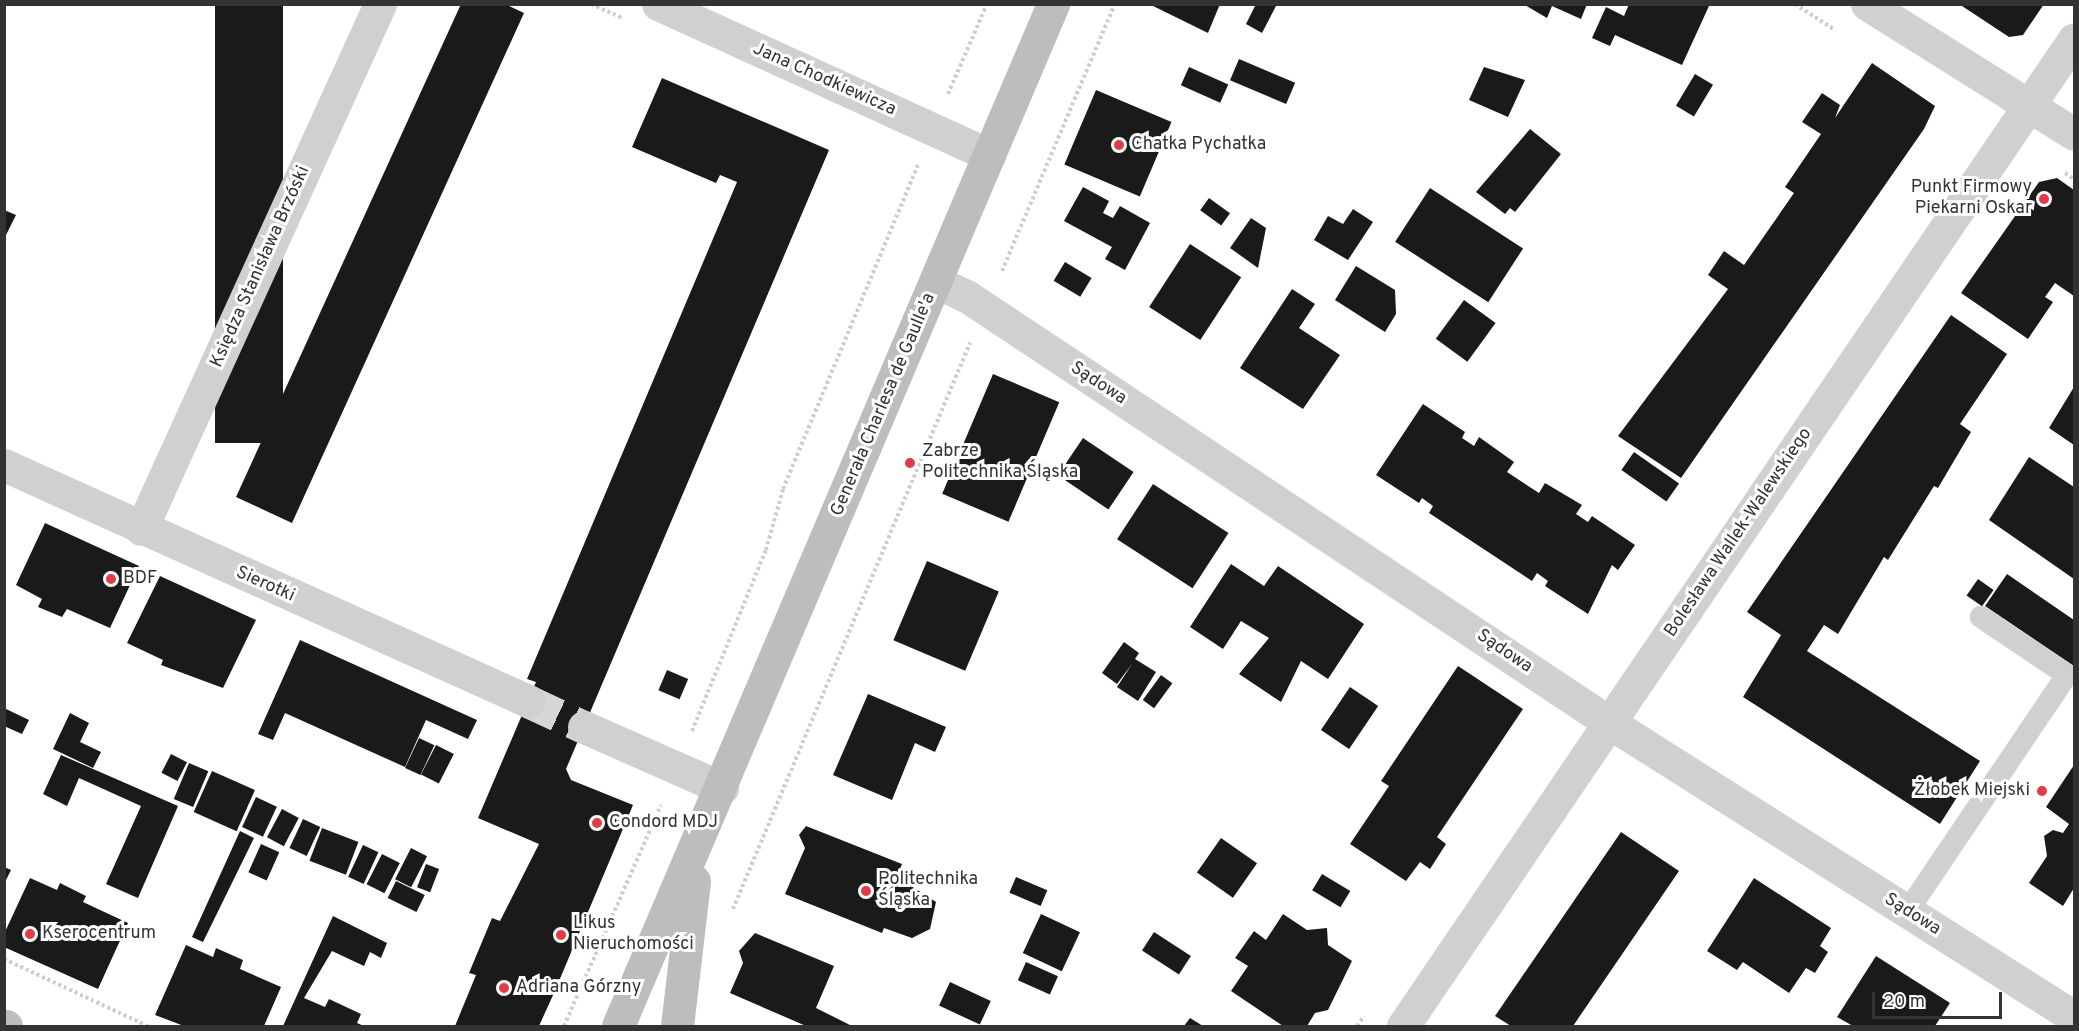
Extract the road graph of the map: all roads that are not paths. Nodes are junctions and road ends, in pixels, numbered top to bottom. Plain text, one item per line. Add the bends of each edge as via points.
1 (380, 4) edge
2 (658, 4) edge
3 (1053, 4) edge
4 (1867, 4) edge
5 (2074, 39) edge
6 (2029, 105) junction
7 (2074, 134) edge
8 (989, 155) junction
9 (936, 282) junction
10 (4, 465) edge
11 (141, 529) junction
12 (1981, 617) dead end
13 (528, 701) tunnel mouth
14 (1610, 723) junction
15 (584, 727) tunnel mouth
16 (719, 796) junction
17 (1907, 912) junction
18 (2074, 1017) edge
19 (618, 1026) edge
20 (677, 1026) edge
21 (1403, 1026) edge

1 - 11 street, Księdza Stanisława Brzóski
2 - 8 street, Jana Chodkiewicza
3 - 8 main road, Generała Charlesa de Gaulle'a
4 - 6 street
5 - 6 street, Bolesława Wallek-Walewskiego
6 - 7 street
6 - 14 street, Bolesława Wallek-Walewskiego
8 - 9 main road, Generała Charlesa de Gaulle'a
9 - 14 street, Sądowa via 991,296
9 - 16 main road, Generała Charlesa de Gaulle'a
10 - 11 street, Sierotki
11 - 13 street, Sierotki
12 - 17 lane via 2067,675
14 - 17 street, Sądowa
14 - 21 street, Bolesława Wallek-Walewskiego
15 - 16 street via 677,769
16 - 19 main road, Generała Charlesa de Gaulle'a
16 - 20 main road, Generała Charlesa de Gaulle'a via 694,880
17 - 18 street, Sądowa

